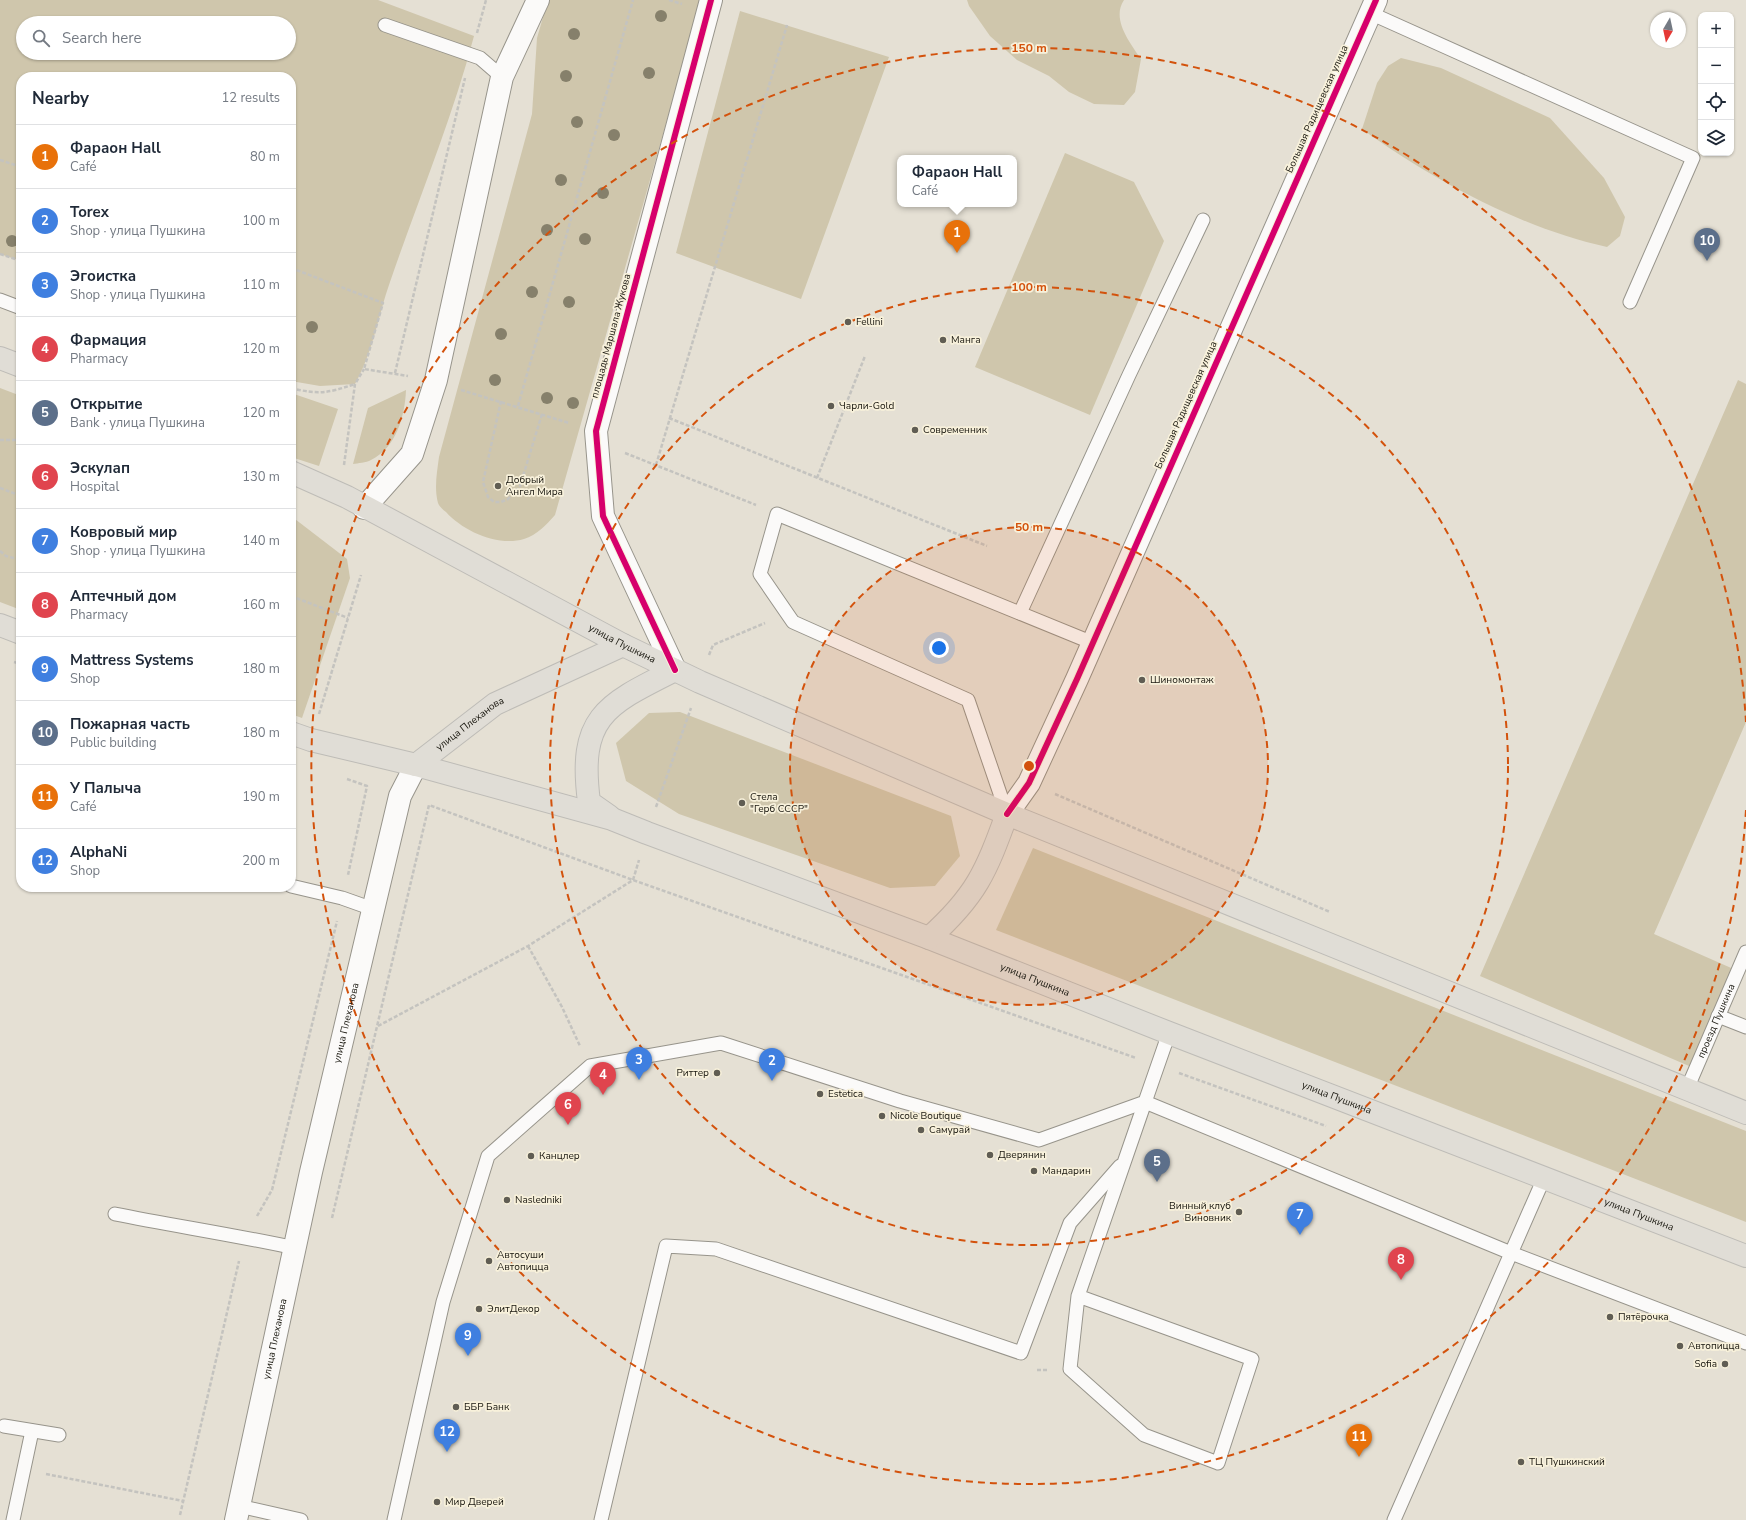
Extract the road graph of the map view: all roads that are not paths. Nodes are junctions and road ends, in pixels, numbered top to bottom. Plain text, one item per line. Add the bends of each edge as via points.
1 (538, 0) edge
2 (711, 0) edge
3 (1373, 6) edge
4 (385, 25) dead end
5 (502, 76) junction
6 (1202, 220) dead end
7 (0, 300) edge
8 (1630, 302) dead end
9 (16, 306) edge
10 (0, 358) edge
11 (16, 364) edge
12 (296, 474) edge
13 (364, 508) junction
14 (1020, 613) junction
15 (0, 625) edge
16 (16, 631) edge
17 (1092, 643) junction
18 (623, 645) junction
19 (675, 670) junction
20 (296, 735) edge
21 (416, 765) junction
22 (1006, 814) junction
23 (612, 819) junction
24 (296, 887) edge
25 (374, 909) junction
26 (929, 938) junction
27 (1746, 952) edge
28 (1718, 1016) junction
29 (1746, 1027) edge
30 (1169, 1033) junction
31 (1686, 1089) junction
32 (1145, 1102) junction
33 (1746, 1113) edge
34 (1124, 1161) junction
35 (1544, 1178) junction
36 (115, 1214) dead end
37 (295, 1248) junction
38 (1511, 1253) junction
39 (1746, 1256) edge
40 (1078, 1296) junction
41 (1746, 1343) edge
42 (4, 1426) dead end
43 (32, 1431) junction
44 (59, 1435) dead end
45 (238, 1513) edge
46 (13, 1520) edge
47 (301, 1520) edge
48 (394, 1520) edge
49 (601, 1520) edge
50 (1394, 1520) edge

1 - 5 street
2 - 19 street, площадь Маршала Жукова via 596,431 603,516
3 - 8 lane via 1693,158
3 - 17 street, Большая Радищевская улица
4 - 5 lane via 480,58
5 - 13 street via 436,380 412,454
6 - 14 lane
7 - 9 lane
10 - 11 main road
12 - 13 main road, улица Пушкина via 347,497
13 - 18 main road, улица Пушкина
14 - 17 lane
14 - 22 lane via 777,514 760,574 793,622 968,700
15 - 16 main road
17 - 22 street, Большая Радищевская улица via 1029,783
18 - 19 main road, улица Пушкина
18 - 21 main road, улица Плеханова via 495,704
19 - 22 main road, улица Пушкина
19 - 23 main road via 636,689 609,708 591,734 586,776 589,802
20 - 21 main road, улица Пушкина
21 - 23 main road, улица Пушкина
21 - 25 street, улица Плеханова via 400,796
22 - 26 main road via 979,884 953,917
22 - 31 main road, улица Пушкина
23 - 26 main road, улица Пушкина
24 - 25 lane
25 - 37 street, улица Плеханова
26 - 30 main road, улица Пушкина
27 - 28 lane, проезд Пушкина
28 - 29 lane
28 - 31 lane, проезд Пушкина
30 - 32 lane
30 - 35 main road, улица Пушкина
31 - 33 main road, улица Пушкина
32 - 34 lane
32 - 38 lane
32 - 48 lane via 1039,1140 900,1101 721,1042 590,1066 488,1156 443,1302
34 - 40 lane
34 - 49 lane via 1070,1223 1020,1353 716,1249 666,1246
35 - 38 lane
35 - 39 main road, улица Пушкина
36 - 37 lane
37 - 45 street, улица Плеханова
38 - 41 lane
38 - 50 lane
40 - 40 lane via 1252,1359 1218,1463 1144,1435 1070,1369
42 - 43 lane
43 - 44 lane
43 - 46 lane
45 - 47 lane

